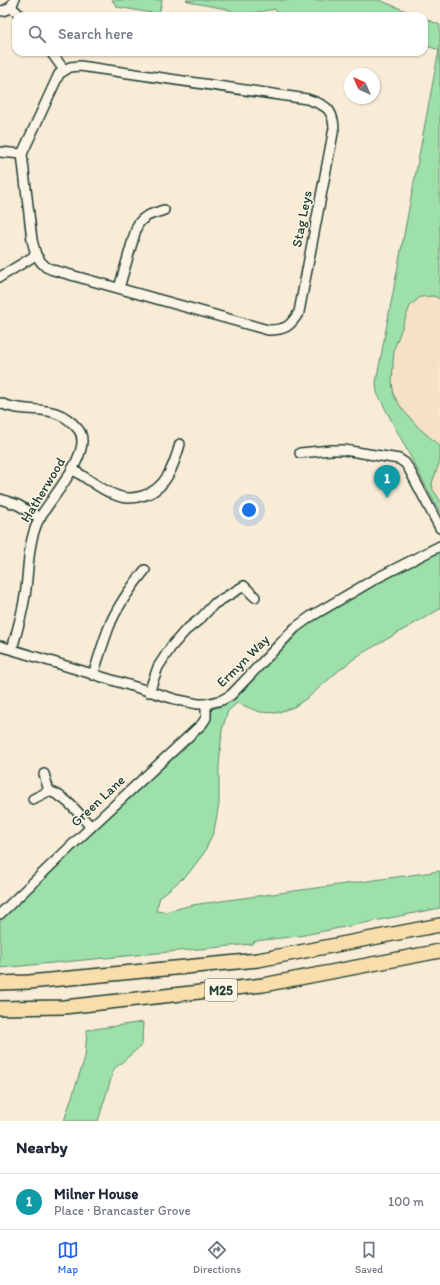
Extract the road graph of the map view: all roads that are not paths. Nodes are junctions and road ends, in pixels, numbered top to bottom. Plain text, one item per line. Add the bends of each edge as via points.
1 (12, 3) edge
2 (0, 11) edge
3 (18, 12) edge
4 (54, 56) edge
5 (64, 70) junction
6 (0, 152) edge
7 (22, 154) junction
8 (164, 210) dead end
9 (36, 255) junction
10 (0, 276) edge
11 (119, 288) junction
12 (0, 403) edge
13 (180, 444) dead end
14 (300, 453) dead end
15 (72, 469) junction
16 (0, 499) edge
17 (40, 518) junction
18 (440, 528) edge
19 (440, 546) edge
20 (145, 570) dead end
21 (255, 597) dead end
22 (0, 646) edge
23 (12, 649) junction
24 (93, 675) junction
25 (149, 692) junction
26 (206, 704) junction
27 (44, 774) dead end
28 (49, 791) junction
29 (34, 799) dead end
30 (91, 827) junction
31 (0, 914) edge
32 (440, 926) edge
33 (440, 951) edge
34 (0, 983) edge
35 (0, 1008) edge

1 - 2 street via 4,11
1 - 3 street
4 - 5 street
5 - 7 street via 56,80
5 - 11 street, Stag Leys via 80,66 308,99 330,110 334,118 299,312 289,326 284,329 268,330
6 - 7 street
7 - 9 street
8 - 11 street via 146,216 137,226
9 - 10 street
9 - 11 street, Stag Leys via 53,270
12 - 15 street, Hatherwood via 14,408 46,410 64,416 79,430 82,439 79,457
13 - 15 street via 165,480 148,495 136,498 108,492
14 - 18 street via 344,450 399,459 409,469
15 - 17 street, Hatherwood
16 - 17 street via 18,505
17 - 23 street, Hatherwood via 29,549 22,612
19 - 26 street, Ermyn Way via 310,617 295,628 231,695
20 - 24 street via 126,595 111,623
21 - 25 street via 244,586 214,604 171,646 158,666
22 - 23 street, Ermyn Way
23 - 24 street, Ermyn Way
24 - 25 street, Ermyn Way
25 - 26 street, Ermyn Way
26 - 30 street, Green Lane via 206,718 202,724
27 - 28 street
28 - 29 street
28 - 30 street via 64,798
30 - 31 street, Green Lane
32 - 34 highway, M25 via 258,960
33 - 35 highway, M25 via 263,985 64,1007

